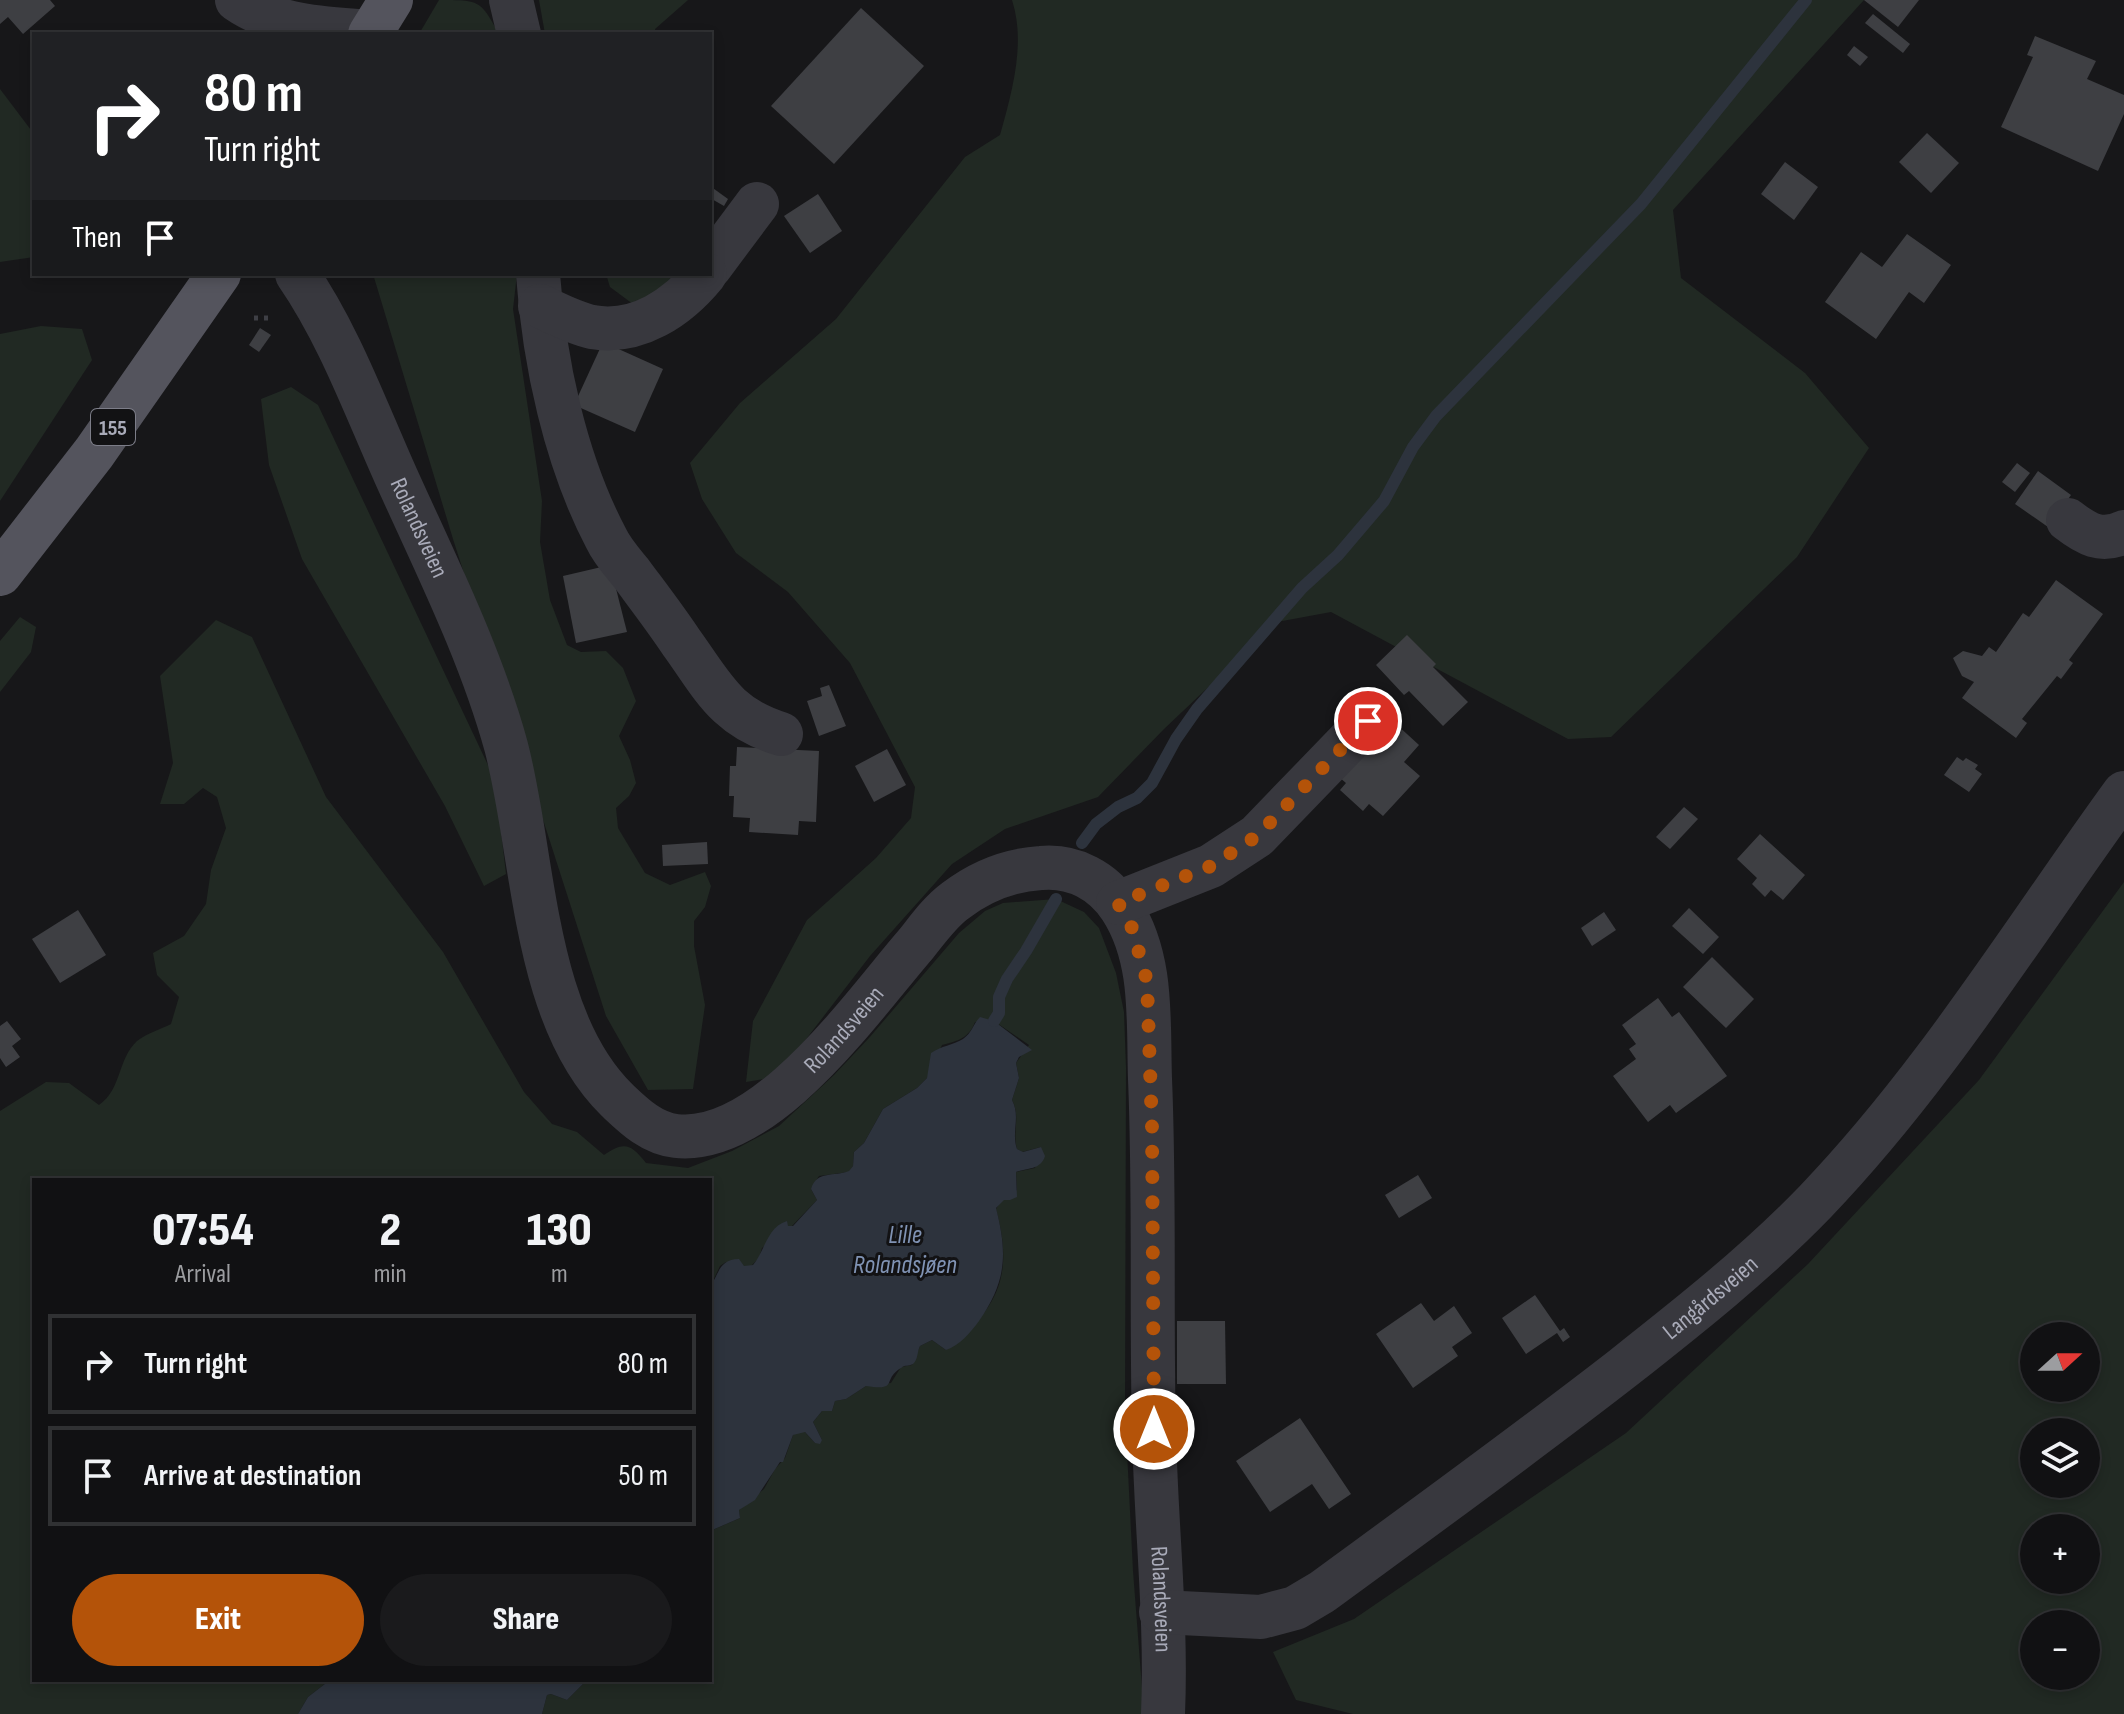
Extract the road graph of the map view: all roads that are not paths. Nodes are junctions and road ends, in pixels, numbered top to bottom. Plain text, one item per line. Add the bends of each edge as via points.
1 (237, 0) edge
2 (511, 0) edge
3 (377, 22) edge
4 (519, 32) edge
5 (757, 204) dead end
6 (712, 264) edge
7 (218, 276) edge
8 (298, 276) edge
9 (703, 276) edge
10 (539, 290) edge
11 (2068, 520) dead end
12 (2124, 532) edge
13 (0, 574) edge
14 (1368, 721) dead end
15 (781, 734) dead end
16 (2124, 793) edge
17 (1118, 903) junction
18 (1161, 1612) junction
19 (1163, 1714) edge

1 - 3 street via 268,18 321,29
2 - 4 street
5 - 6 street
7 - 13 main road, 155 via 104,440
8 - 17 street, Rolandsveien via 332,333 489,692 519,806 548,964 571,1032 604,1087 641,1122 678,1136 702,1135 768,1104 816,1060 949,904 980,884 1004,874 1052,867 1078,872
9 - 10 street via 677,303 652,319 627,325 595,327 570,320
10 - 15 street via 566,437 607,541 715,691 736,714
11 - 12 street via 2096,537
14 - 17 street via 1257,836 1211,866
16 - 18 street, Langårdsveien via 1925,1075 1821,1195 1743,1269 1556,1420 1295,1608 1261,1617
17 - 18 street, Rolandsveien via 1132,928 1147,981
18 - 19 street, Rolandsveien

